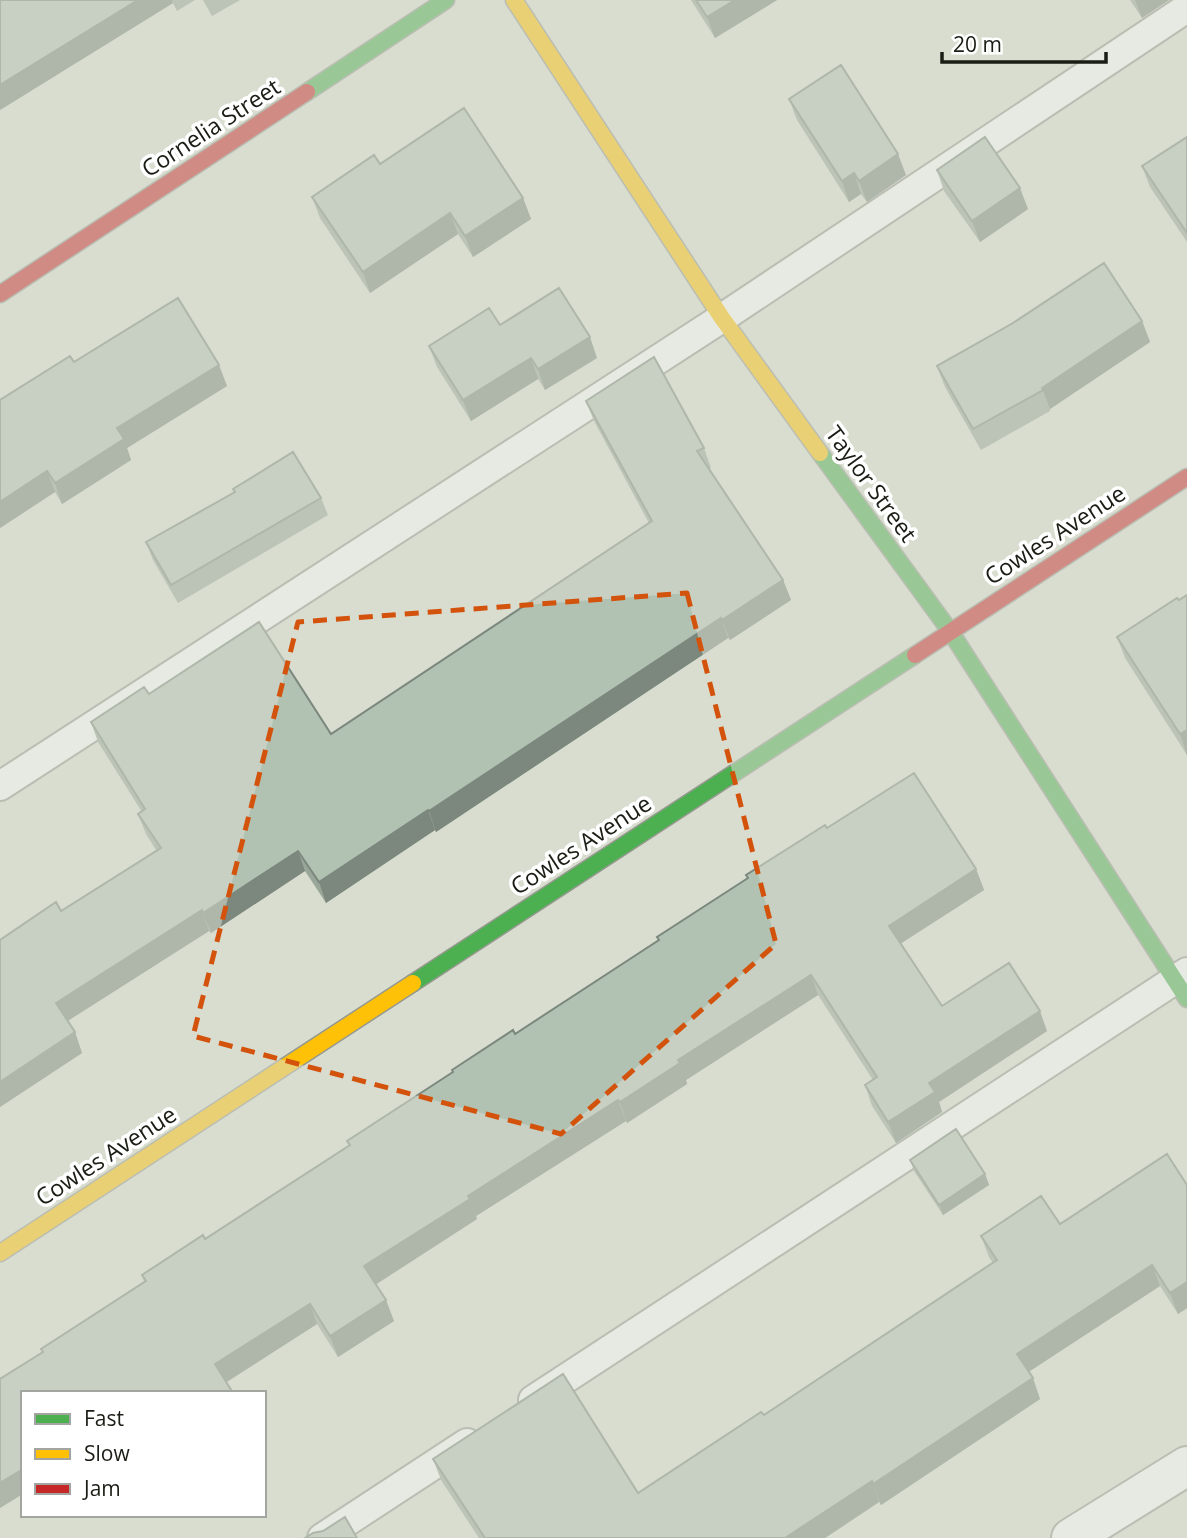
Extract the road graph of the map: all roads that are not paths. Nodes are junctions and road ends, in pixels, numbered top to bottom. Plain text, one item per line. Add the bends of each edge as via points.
1 (446, 0) edge
2 (514, 0) edge
3 (1187, 8) edge
4 (0, 295) edge
5 (722, 317) junction
6 (1187, 477) edge
7 (950, 631) junction
8 (0, 786) edge
9 (1183, 984) edge
10 (0, 1253) edge
11 (1187, 1466) edge
12 (322, 1538) edge
13 (1071, 1538) edge

1 - 4 street, Cornelia Street
2 - 5 street, Taylor Street
3 - 5 lane
5 - 7 street, Taylor Street
5 - 8 lane
6 - 7 street, Cowles Avenue
7 - 9 street, Taylor Street
7 - 10 street, Cowles Avenue
9 - 12 lane
11 - 13 street

